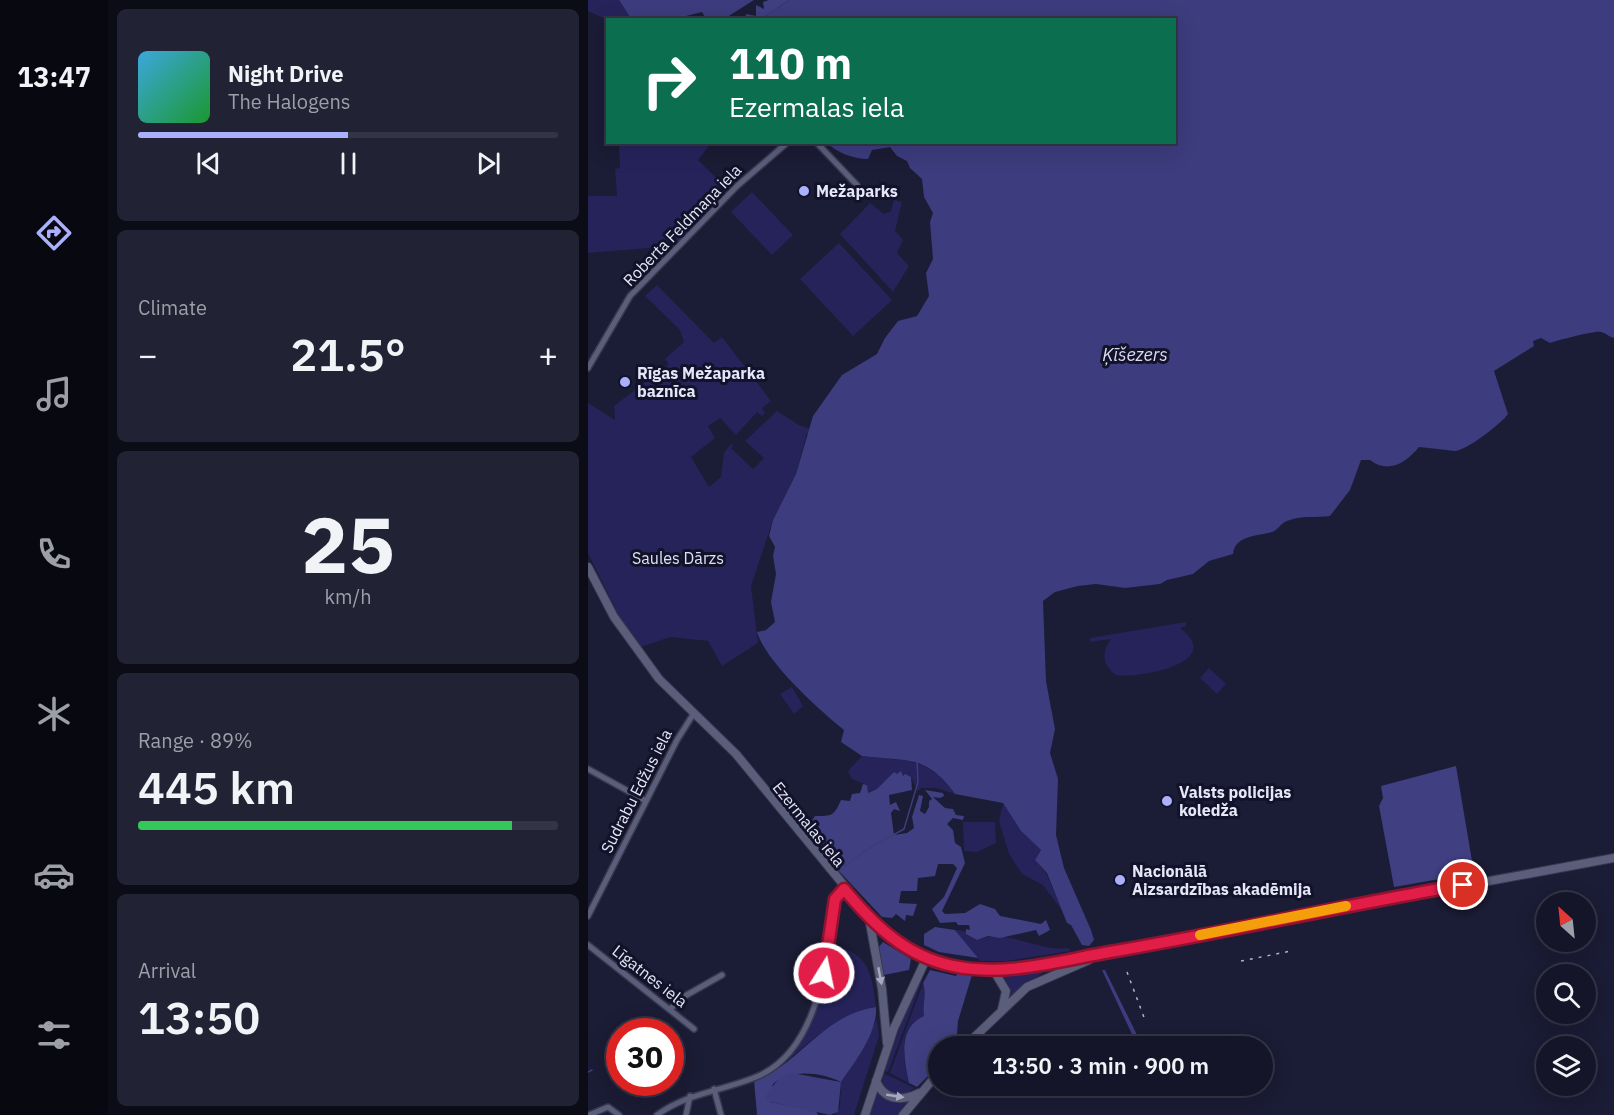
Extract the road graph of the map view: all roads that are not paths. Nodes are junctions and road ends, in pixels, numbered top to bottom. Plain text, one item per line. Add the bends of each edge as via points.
1 (786, 144) edge
2 (818, 144) edge
3 (857, 184) dead end
4 (588, 368) edge
5 (588, 567) edge
6 (694, 712) junction
7 (588, 769) edge
8 (646, 801) junction
9 (1614, 858) edge
10 (844, 889) junction
11 (588, 916) edge
12 (869, 918) junction
13 (588, 945) edge
14 (1098, 955) junction
15 (926, 958) junction
16 (994, 971) junction
17 (722, 975) dead end
18 (670, 1009) junction
19 (999, 1013) junction
20 (694, 1029) dead end
21 (975, 1036) edge
22 (887, 1047) junction
23 (876, 1081) junction
24 (928, 1084) edge
25 (714, 1089) junction
26 (921, 1092) junction
27 (690, 1096) junction
28 (589, 1115) edge
29 (619, 1115) edge
30 (657, 1115) edge
31 (686, 1115) edge
32 (721, 1115) edge
33 (865, 1115) edge
34 (903, 1115) edge

1 - 4 street, Roberta Feldmaņa iela via 737,186 630,296
2 - 3 street
5 - 6 street, Ezermalas iela via 614,617 641,656
6 - 8 street, Sudrabu Edžus iela
6 - 10 street, Ezermalas iela via 736,754
7 - 8 street
8 - 11 street, Sudrabu Edžus iela
9 - 14 street, Ezermalas iela
10 - 12 street, Ezermalas iela
10 - 25 street via 835,899 824,973 803,1033 764,1073
12 - 15 street, Ezermalas iela via 890,937
12 -> 22 street via 882,988
13 - 18 street, Līgatnes iela
14 - 16 street, Ezermalas iela
14 - 19 street via 1039,981
15 - 16 street, Ezermalas iela
15 - 22 street
16 - 19 street via 1006,991
17 - 18 street
18 - 20 street, Līgatnes iela
19 - 21 street
22 - 23 street
23 -> 26 street via 889,1097 904,1098
23 - 33 street
24 - 26 street
25 - 27 street
25 - 32 street
26 - 34 street
27 - 30 street
27 - 31 street
28 - 29 street via 608,1107

